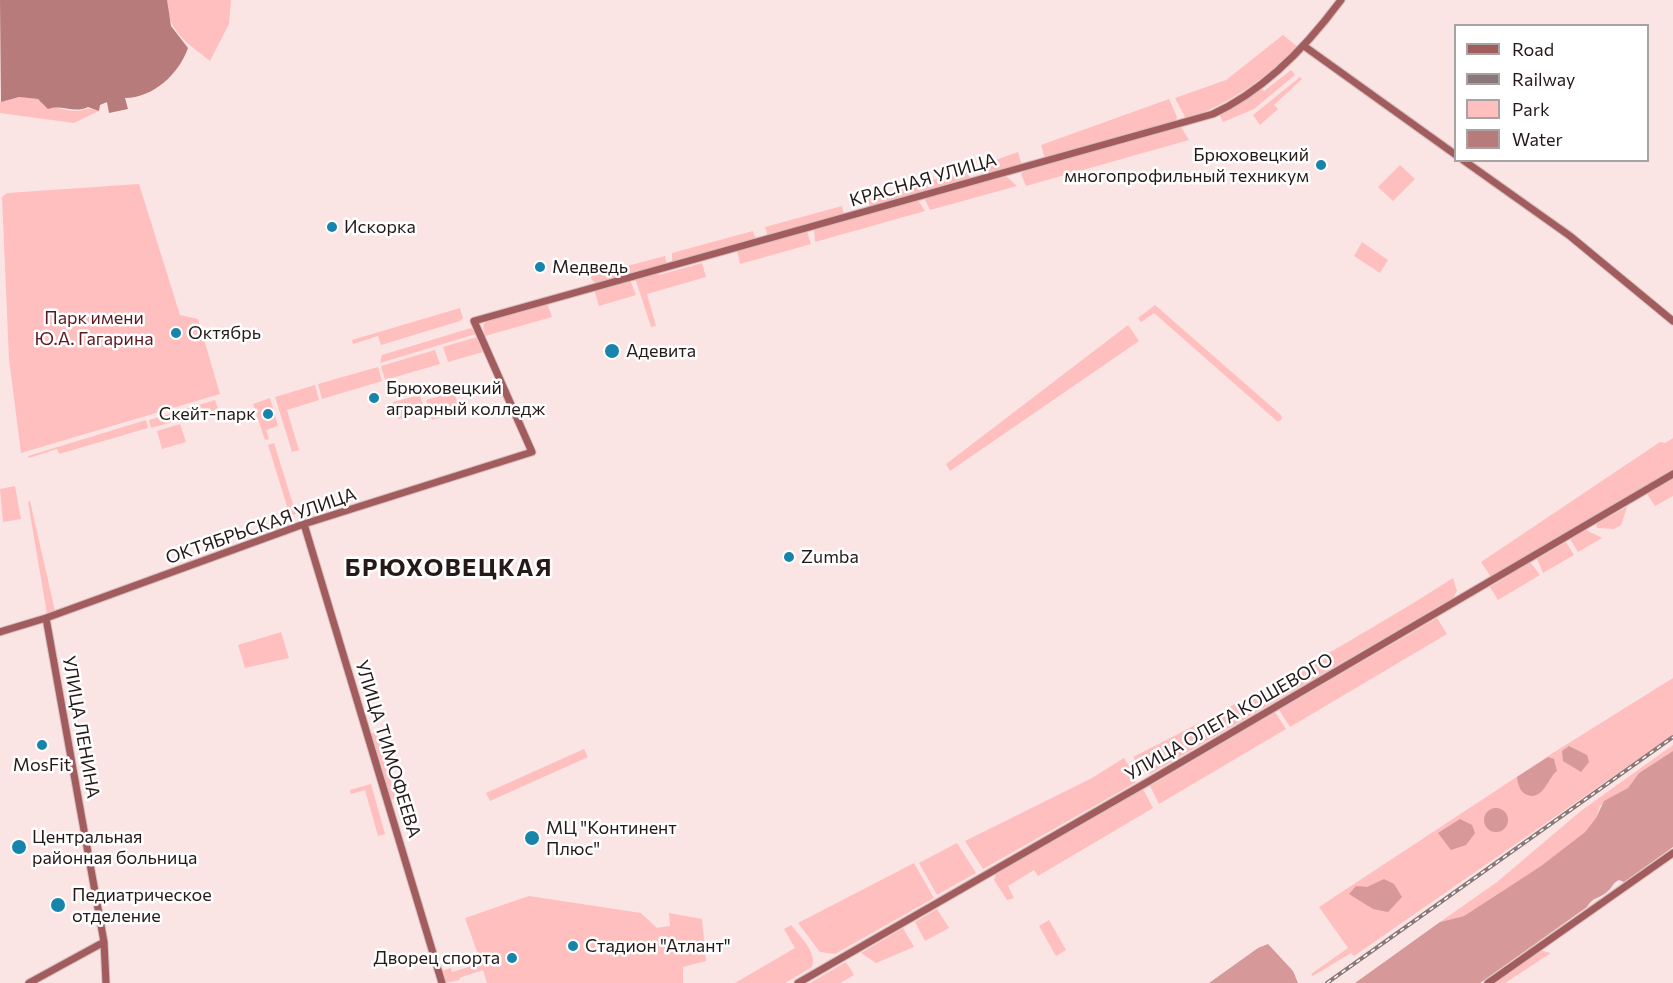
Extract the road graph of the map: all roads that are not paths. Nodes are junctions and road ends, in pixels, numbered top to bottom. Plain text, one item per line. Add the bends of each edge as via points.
1 (1341, 0) edge
2 (1304, 46) junction
3 (1454, 154) edge
4 (1466, 162) edge
5 (1673, 321) edge
6 (532, 452) joint
7 (1673, 474) edge
8 (304, 524) junction
9 (46, 618) junction
10 (0, 632) edge
11 (1673, 853) edge
12 (104, 942) junction
13 (29, 983) edge
14 (106, 983) edge
15 (442, 983) edge
16 (798, 983) edge
17 (1488, 983) edge

1 - 2 street, КРАСНАЯ УЛИЦА
2 - 3 street
2 - 6 street, КРАСНАЯ УЛИЦА via 1239,99 1199,119 474,321
4 - 5 street via 1570,236
6 - 8 street, ОКТЯБРЬСКАЯ УЛИЦА
7 - 16 street, УЛИЦА ОЛЕГА КОШЕВОГО
8 - 9 street, ОКТЯБРЬСКАЯ УЛИЦА
8 - 15 street, УЛИЦА ТИМОФЕЕВА
9 - 10 street, ОКТЯБРЬСКАЯ УЛИЦА
9 - 12 street, УЛИЦА ЛЕНИНА
11 - 17 street
12 - 13 street
12 - 14 street, УЛИЦА ЛЕНИНА

